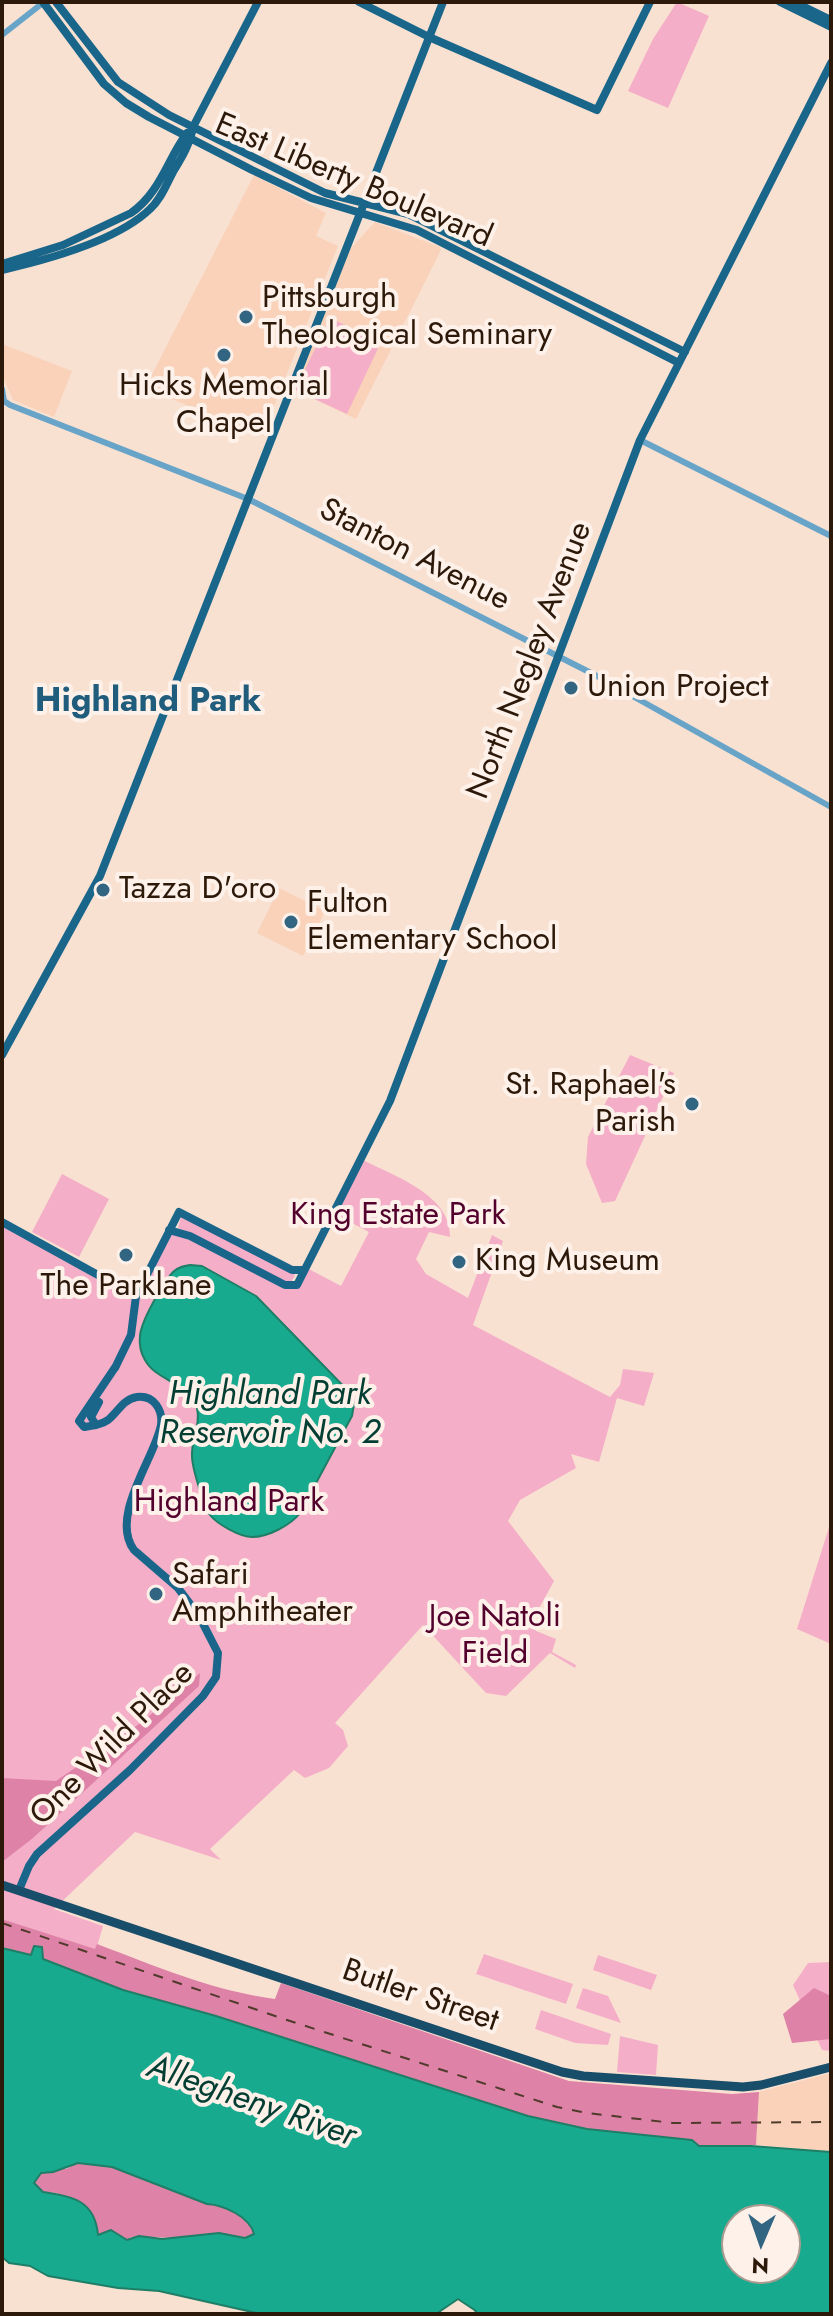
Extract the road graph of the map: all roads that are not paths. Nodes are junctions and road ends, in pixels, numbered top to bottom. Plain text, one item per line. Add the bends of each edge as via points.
1 (43, 2) edge
2 (56, 2) edge
3 (258, 2) edge
4 (359, 2) edge
5 (443, 2) edge
6 (650, 2) edge
7 (780, 2) edge
8 (794, 2) edge
9 (831, 20) edge
10 (831, 27) edge
11 (2, 35) edge
12 (429, 37) junction
13 (831, 63) edge
14 (193, 127) junction
15 (188, 137) junction
16 (362, 208) junction
17 (2, 267) edge
18 (685, 352) junction
19 (679, 363) junction
20 (2, 389) edge
21 (4, 401) edge
22 (640, 440) junction
23 (248, 499) junction
24 (831, 536) edge
25 (558, 657) junction
26 (831, 807) edge
27 (2, 1055) edge
28 (2, 1222) edge
29 (169, 1230) junction
30 (304, 1270) junction
31 (136, 1296) junction
32 (116, 1366) junction
33 (96, 1425) junction
34 (2, 1885) edge
35 (19, 1890) junction
36 (831, 2067) edge

1 - 11 street
1 - 15 main road, East Liberty Boulevard via 93,72 126,103
2 - 14 main road, East Liberty Boulevard via 102,64 131,92
3 - 14 main road
4 - 12 main road
5 - 12 main road
6 - 12 main road via 597,110
7 - 10 main road
8 - 9 main road
12 - 16 main road
13 - 18 main road, North Negley Avenue
14 - 15 main road
14 - 16 main road, East Liberty Boulevard
15 - 16 main road, East Liberty Boulevard via 311,198
15 - 17 main road via 157,188 131,213 73,242
16 - 18 main road, East Liberty Boulevard via 408,214
16 - 19 main road, East Liberty Boulevard via 417,230
16 - 23 main road
18 - 19 main road, North Negley Avenue
19 - 22 main road, North Negley Avenue
20 - 21 street
21 - 23 street, Stanton Avenue
22 - 24 street
22 - 25 main road, North Negley Avenue
23 - 25 street, Stanton Avenue
23 - 27 main road via 100,876
25 - 26 street, Stanton Avenue
25 - 30 main road, North Negley Avenue via 390,1101
28 - 31 main road
29 - 30 main road, North Negley Avenue via 285,1285 297,1285
29 - 30 main road, One Wild Place via 179,1212 292,1270
29 - 31 main road, One Wild Place
31 - 32 main road, One Wild Place via 131,1335
32 - 33 main road, One Wild Place via 91,1414
32 - 33 main road, One Wild Place via 80,1417 84,1427
33 - 35 main road, One Wild Place via 135,1397 154,1402 161,1412 159,1431 131,1502 128,1539 183,1594 209,1633 219,1665 203,1696 37,1854
34 - 35 highway, Butler Street
35 - 36 highway, Butler Street via 569,2074 743,2087

